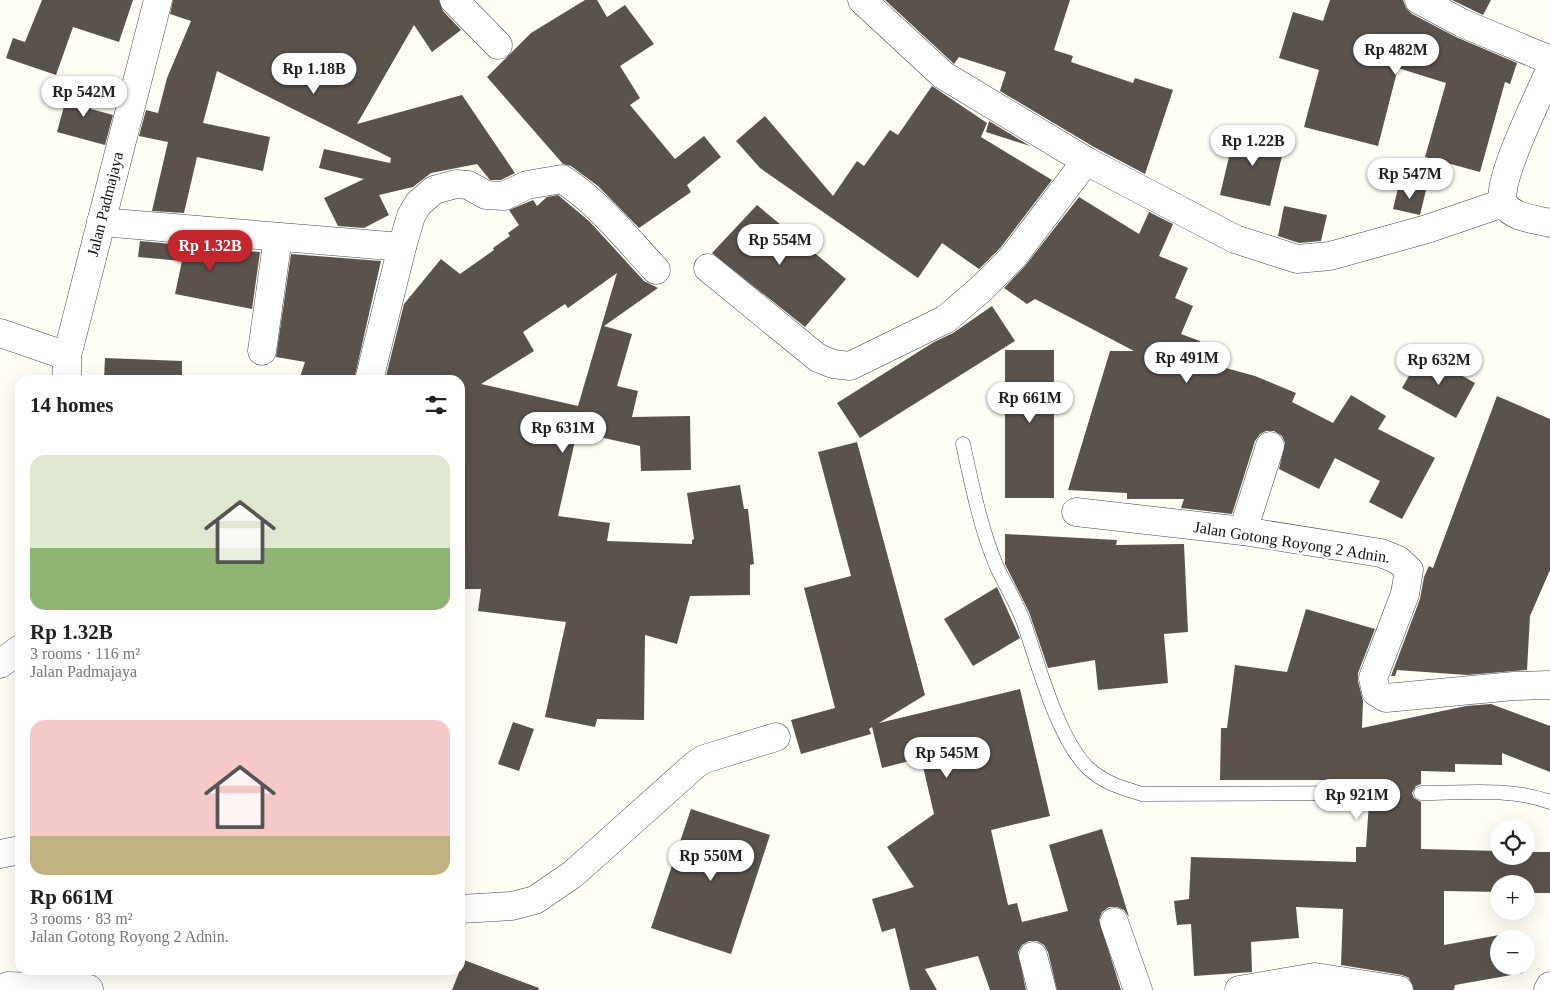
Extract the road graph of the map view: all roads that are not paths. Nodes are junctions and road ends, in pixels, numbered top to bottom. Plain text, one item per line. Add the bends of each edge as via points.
1 (158, 0) edge
2 (454, 0) edge
3 (862, 0) edge
4 (1419, 0) edge
5 (498, 45) dead end
6 (1550, 60) edge
7 (1550, 70) edge
8 (1086, 161) junction
9 (1503, 203) junction
10 (101, 222) junction
11 (1550, 223) edge
12 (278, 238) junction
13 (402, 247) junction
14 (708, 268) dead end
15 (656, 270) dead end
16 (0, 334) edge
17 (262, 352) dead end
18 (67, 368) edge
19 (370, 375) edge
20 (963, 444) dead end
21 (1270, 446) dead end
22 (1076, 512) dead end
23 (1243, 531) junction
24 (15, 653) edge
25 (0, 664) edge
26 (1550, 685) edge
27 (776, 736) dead end
28 (1370, 793) dead end
29 (1421, 793) dead end
30 (1550, 802) edge
31 (15, 851) edge
32 (0, 854) edge
33 (465, 910) edge
34 (1114, 922) dead end
35 (1032, 956) dead end
36 (89, 983) edge
37 (8, 986) dead end
38 (1550, 986) edge
39 (1042, 990) edge
40 (1138, 990) edge
41 (1238, 990) edge
42 (1399, 990) edge
43 (1548, 990) edge

1 - 10 street, Jalan Padmajaya
2 - 5 street
3 - 8 street via 943,75
4 - 6 street
7 - 9 street via 1507,170 1502,188
8 - 9 street via 1235,239 1297,259 1330,256 1427,229
8 - 14 street via 1013,257 981,289 946,318 850,366 818,358
9 - 11 street via 1511,212
10 - 12 street
10 - 18 street, Jalan Padmajaya
12 - 13 street
12 - 17 street
13 - 15 street via 411,216 418,204 434,190 456,184 468,185 486,195 504,196 527,185 562,179 597,208
13 - 19 street
16 - 18 street
20 - 28 lane via 982,525 996,566 1014,598 1042,678 1072,748 1088,768 1111,785 1142,794
21 - 23 street
22 - 23 street, Jalan Gotong Royong 2 Adnin.
23 - 26 street, Jalan Gotong Royong 2 Adnin. via 1381,553 1398,560 1409,570 1405,594 1373,678 1376,692 1386,698
24 - 25 street
27 - 33 street via 704,759 695,765 573,874 535,900 512,906
29 - 30 lane via 1502,793
31 - 32 street
34 - 40 street
35 - 39 street
36 - 37 street
38 - 43 street
41 - 42 street via 1315,977

